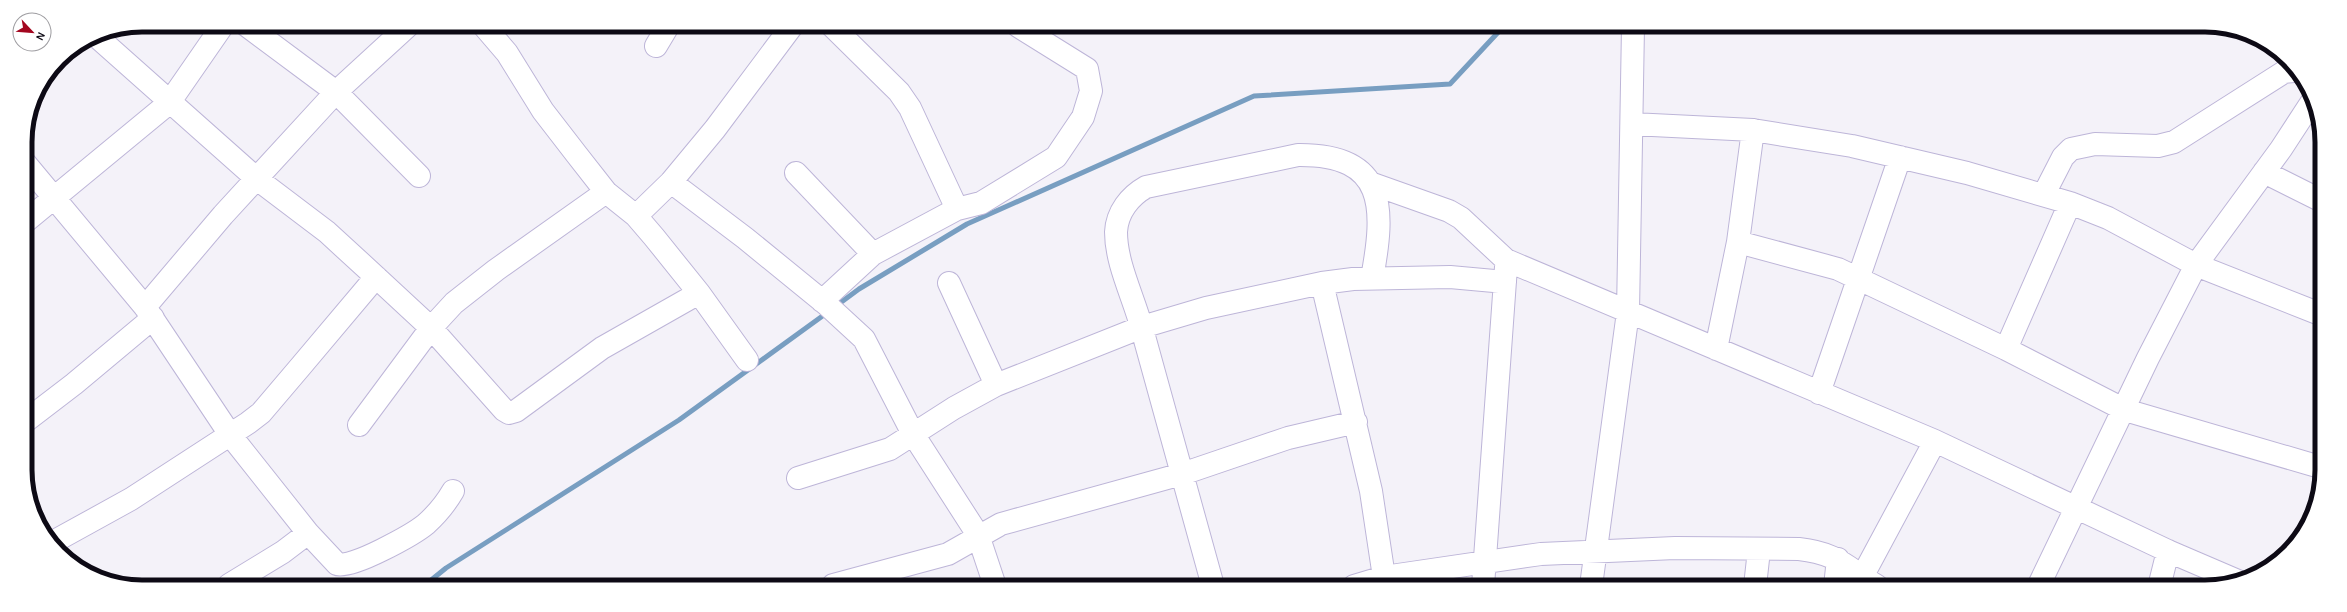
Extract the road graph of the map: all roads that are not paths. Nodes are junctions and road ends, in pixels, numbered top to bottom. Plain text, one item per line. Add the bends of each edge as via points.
1 (218, 32) edge
2 (255, 32) edge
3 (401, 32) edge
4 (492, 32) edge
5 (664, 32) edge
6 (788, 32) edge
7 (838, 32) edge
8 (1028, 32) edge
9 (1633, 32) edge
10 (100, 40) edge
11 (656, 46) dead end
12 (2289, 71) edge
13 (336, 92) junction
14 (169, 102) junction
15 (2309, 106) edge
16 (1632, 124) junction
17 (1753, 130) junction
18 (1900, 157) junction
19 (32, 171) edge
20 (2264, 172) junction
21 (796, 173) dead end
22 (418, 176) dead end
23 (257, 179) junction
24 (671, 182) junction
25 (1373, 184) junction
26 (606, 192) junction
27 (2044, 194) junction
28 (54, 197) junction
29 (2315, 198) edge
30 (2070, 203) junction
31 (957, 209) junction
32 (32, 216) edge
33 (636, 216) junction
34 (1738, 242) junction
35 (873, 254) junction
36 (1506, 260) junction
37 (2196, 265) junction
38 (376, 277) junction
39 (1372, 278) junction
40 (1859, 279) junction
41 (1505, 282) junction
42 (949, 283) dead end
43 (1322, 283) junction
44 (699, 293) junction
45 (824, 302) junction
46 (149, 312) junction
47 (1628, 312) junction
48 (2315, 312) edge
49 (1142, 327) junction
50 (431, 328) junction
51 (1716, 349) junction
52 (2006, 349) junction
53 (747, 360) dead end
54 (996, 385) junction
55 (1819, 393) junction
56 (2125, 410) junction
57 (32, 416) edge
58 (1356, 422) junction
59 (360, 425) dead end
60 (913, 434) junction
61 (232, 436) junction
62 (1935, 441) junction
63 (2315, 466) edge
64 (1182, 474) junction
65 (798, 478) dead end
66 (452, 491) dead end
67 (2078, 508) junction
68 (308, 533) junction
69 (978, 535) junction
70 (57, 540) edge
71 (1595, 550) junction
72 (1759, 550) junction
73 (2168, 551) junction
74 (1838, 559) junction
75 (1485, 563) junction
76 (1384, 577) junction
77 (2228, 578) edge
78 (237, 580) edge
79 (851, 580) edge
80 (993, 580) edge
81 (1211, 580) edge
82 (1374, 580) edge
83 (1484, 580) edge
84 (1592, 580) edge
85 (1756, 580) edge
86 (1836, 580) edge
87 (1867, 580) edge
88 (1871, 580) edge
89 (2042, 580) edge
90 (2161, 580) edge

1 - 14 street
2 - 13 street
3 - 13 street
4 - 26 street via 543,111
5 - 11 street
6 - 24 street via 715,129
7 - 31 street via 899,92 910,108
8 - 31 street via 1087,69 1091,91 1083,117 1056,157 981,203
9 - 16 street
10 - 14 street
12 - 27 street via 2284,72 2174,142 2158,146 2094,144 2071,149 2063,157
13 - 22 street
13 - 23 street
14 - 23 street
14 - 28 street
15 - 20 street
16 - 17 street
16 - 47 street
17 - 18 street via 1852,146
17 - 34 street
18 - 27 street
18 - 40 street
19 - 28 street
20 - 29 street
20 - 37 street
21 - 35 street
23 - 38 street via 327,232
23 - 46 street via 222,216
24 - 33 street
24 - 45 street
25 - 36 street via 1462,218
25 - 39 street via 1380,222
25 - 49 street via 1355,168 1337,159 1322,155 1298,155 1146,187 1134,194 1123,207 1116,233 1120,256
26 - 33 street
26 - 50 street via 496,270 454,303
27 - 30 street
28 - 32 street
28 - 46 street
30 - 37 street via 2108,218
30 - 52 street
31 - 35 street
33 - 44 street
34 - 40 street via 1825,265
34 - 51 street
35 - 45 street
36 - 41 street
36 - 47 street
37 - 48 street
37 - 56 street via 2148,358
38 - 50 street
38 - 61 street via 261,413
39 - 41 street via 1450,277
39 - 43 street
40 - 52 street
40 - 55 street
41 - 75 street
42 - 54 street
43 - 49 street via 1206,308
43 - 58 street
44 - 50 street via 602,348 516,411 509,413
44 - 53 street
45 - 60 street via 867,343
46 - 57 street via 74,384
46 - 61 street
47 - 51 street
47 - 71 street
49 - 54 street
49 - 64 street
50 - 59 street
51 - 55 street
52 - 56 street
54 - 60 street
55 - 62 street
56 - 63 street
56 - 67 street
58 - 64 street via 1288,438
58 - 76 street via 1371,490
60 - 65 street via 890,449
60 - 69 street
61 - 68 street
61 - 70 street
62 - 67 street
62 - 88 street
64 - 69 street via 1001,524
64 - 81 street
66 - 68 street via 447,501 425,525 386,549 346,565 337,564
67 - 73 street
67 - 89 street
68 - 78 street via 283,552
69 - 79 street via 965,546 952,552
69 - 80 street
71 - 72 street
71 - 75 street via 1541,554
71 - 84 street
72 - 74 street via 1818,551
72 - 85 street
73 - 77 street
73 - 90 street
74 - 86 street
74 - 87 street
75 - 76 street
75 - 83 street
76 - 82 street

